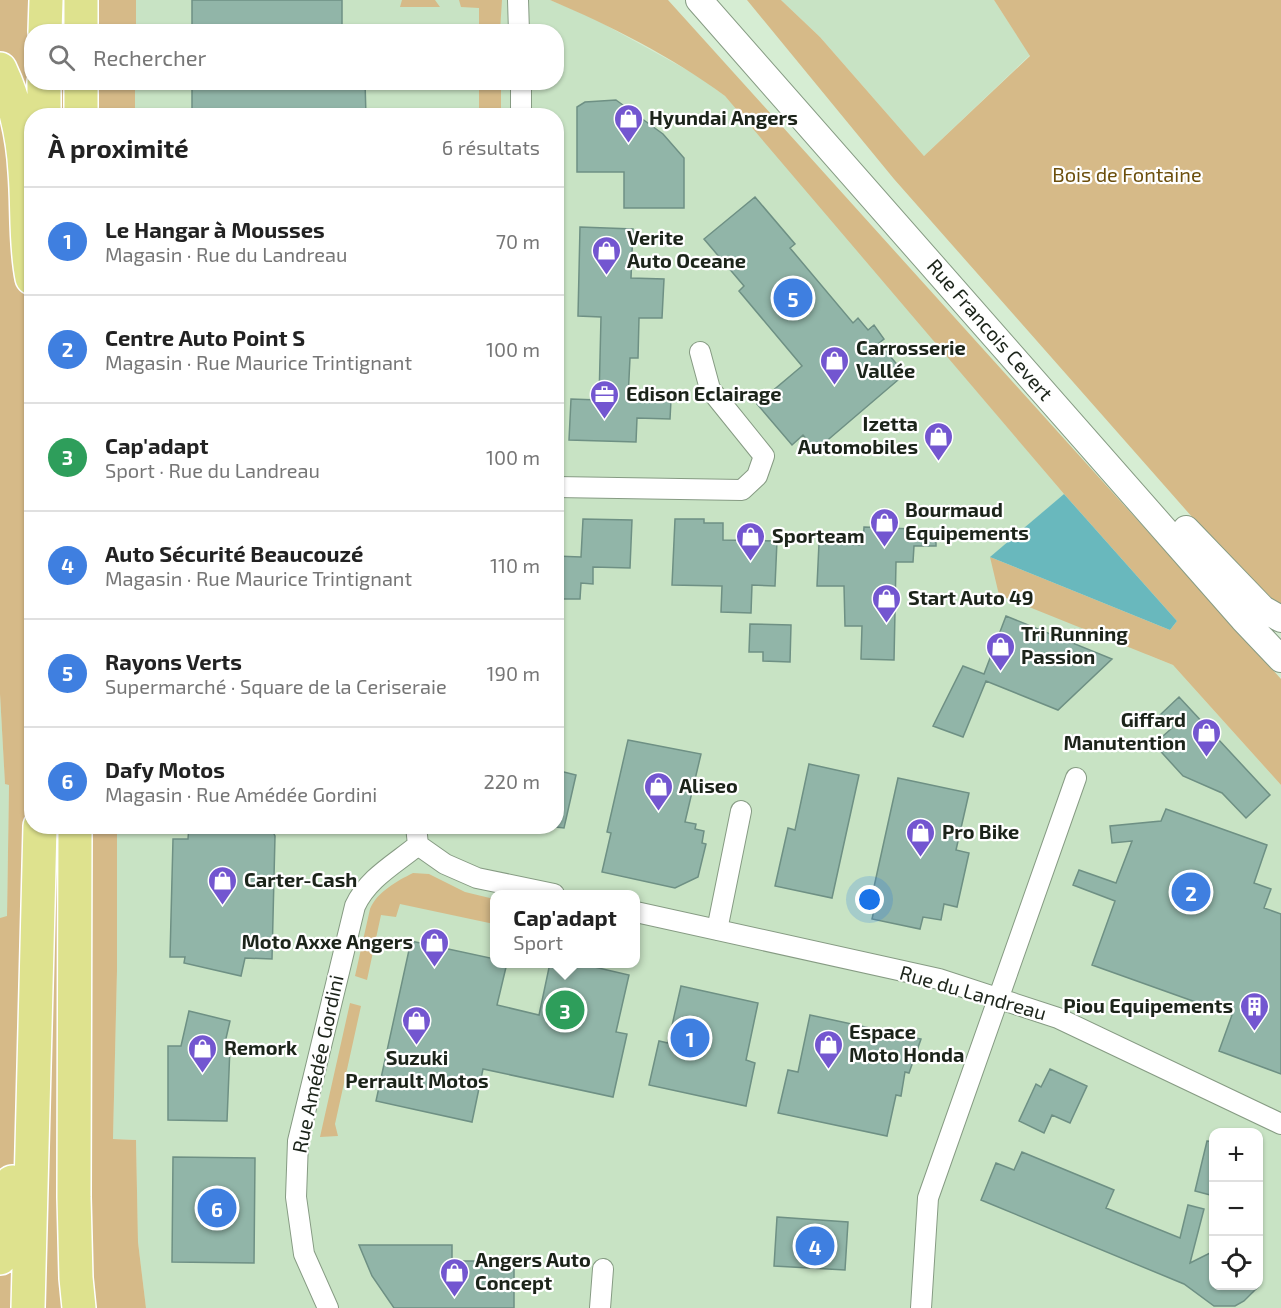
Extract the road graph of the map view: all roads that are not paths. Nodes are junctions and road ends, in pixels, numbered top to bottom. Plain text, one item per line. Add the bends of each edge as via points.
1 (46, 0) edge
2 (81, 0) edge
3 (518, 0) edge
4 (699, 0) edge
5 (45, 24) edge
6 (81, 24) edge
7 (519, 24) edge
8 (0, 69) edge
9 (45, 90) edge
10 (81, 90) edge
11 (521, 90) edge
12 (44, 108) edge
13 (81, 108) edge
14 (521, 108) edge
15 (24, 164) edge
16 (700, 352) dead end
17 (564, 487) edge
18 (1130, 488) junction
19 (1281, 619) edge
20 (1281, 659) edge
21 (1076, 778) dead end
22 (741, 811) dead end
23 (40, 834) edge
24 (75, 834) edge
25 (417, 836) edge
26 (535, 890) edge
27 (640, 913) edge
28 (717, 930) junction
29 (999, 998) junction
30 (32, 1121) junction
31 (1281, 1124) edge
32 (0, 1258) edge
33 (603, 1269) dead end
34 (28, 1308) edge
35 (79, 1308) edge
36 (328, 1308) edge
37 (600, 1308) edge
38 (921, 1308) edge

1 - 5 highway
2 - 6 highway
3 - 7 street
4 - 18 street, Rue Francois Cevert
8 - 15 highway via 13,100
9 - 12 highway
10 - 13 highway
11 - 14 street
16 - 17 street via 710,389 764,456 757,476 742,490
18 - 19 street via 1185,528 1263,609
18 - 20 street, Rue Francois Cevert
21 - 29 street
22 - 28 street
23 - 30 highway
24 - 35 highway via 74,1197
25 - 26 street via 445,864 477,878
25 - 36 street, Rue Amédée Gordini via 366,886 355,906 298,1142 296,1197 304,1254
27 - 28 street, Rue du Landreau
28 - 29 street, Rue du Landreau via 939,979
29 - 31 street, Rue du Landreau via 1058,1018
29 - 38 street via 928,1198
30 - 32 highway via 14,1161
30 - 34 highway
33 - 37 street

